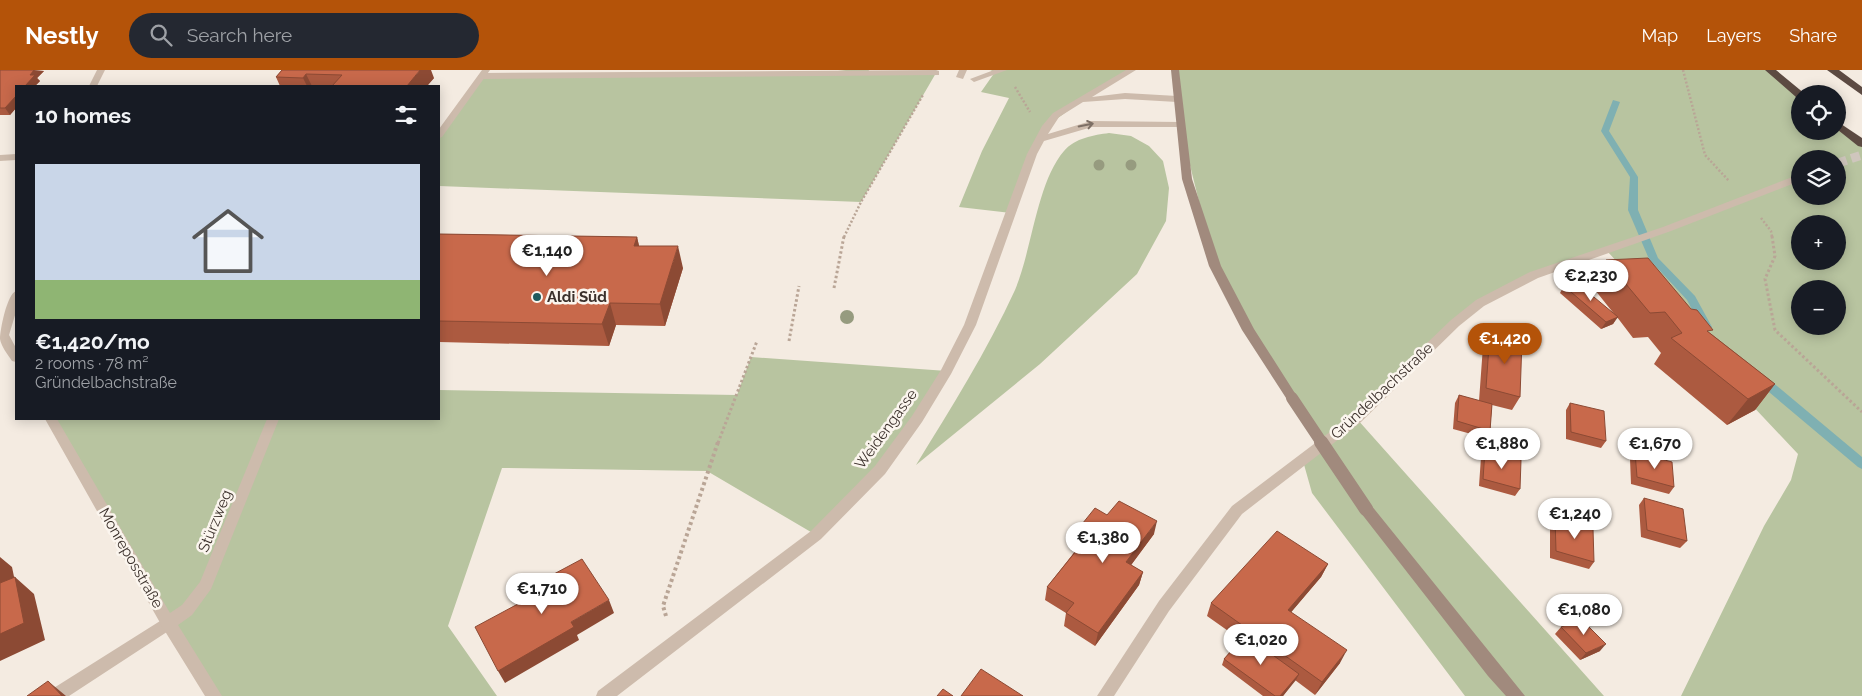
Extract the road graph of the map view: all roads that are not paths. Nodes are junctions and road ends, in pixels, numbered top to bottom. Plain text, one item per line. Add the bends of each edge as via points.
1 (101, 70) edge
2 (1132, 70) edge
3 (1175, 70) edge
4 (1770, 70) edge
5 (1832, 70) edge
6 (999, 71) edge
7 (484, 73) edge
8 (936, 73) road end
9 (974, 79) dead end
10 (94, 85) edge
11 (1791, 87) edge
12 (1862, 92) edge
13 (1178, 99) junction
14 (1077, 102) junction
15 (1180, 125) junction
16 (1846, 131) edge
17 (440, 132) edge
18 (1040, 139) junction
19 (1862, 144) edge
20 (15, 157) edge
21 (0, 158) edge
22 (1791, 180) edge
23 (15, 298) edge
24 (15, 356) edge
25 (52, 420) edge
26 (273, 420) edge
27 (168, 623) junction
28 (55, 696) edge
29 (214, 696) edge
30 (604, 696) edge
31 (1105, 696) edge
32 (1517, 696) edge

1 - 10 street
2 - 14 street, Weidengasse
3 - 13 main road
4 - 11 highway
5 - 12 highway
6 - 9 street
7 - 8 street
7 - 17 street
13 - 14 street, Weidengasse via 1125,96
13 - 15 main road
14 - 18 street, Weidengasse via 1056,115
18 -> 15 street via 1091,124
15 - 32 main road, bridge via 1188,180 1214,266 1248,330 1366,508
16 - 19 highway
18 - 30 street, Weidengasse via 970,325 947,371 880,470 816,535
20 - 21 street
22 - 31 street, Gründelbachstraße via 1667,229 1534,275 1480,303 1356,419 1237,510 1164,606
23 - 24 street via 3,335
25 - 27 street, Monreposstraße
26 - 27 street, Stürzweg via 206,585 187,610
27 - 28 street, Stürzweg
27 - 29 street, Monreposstraße

